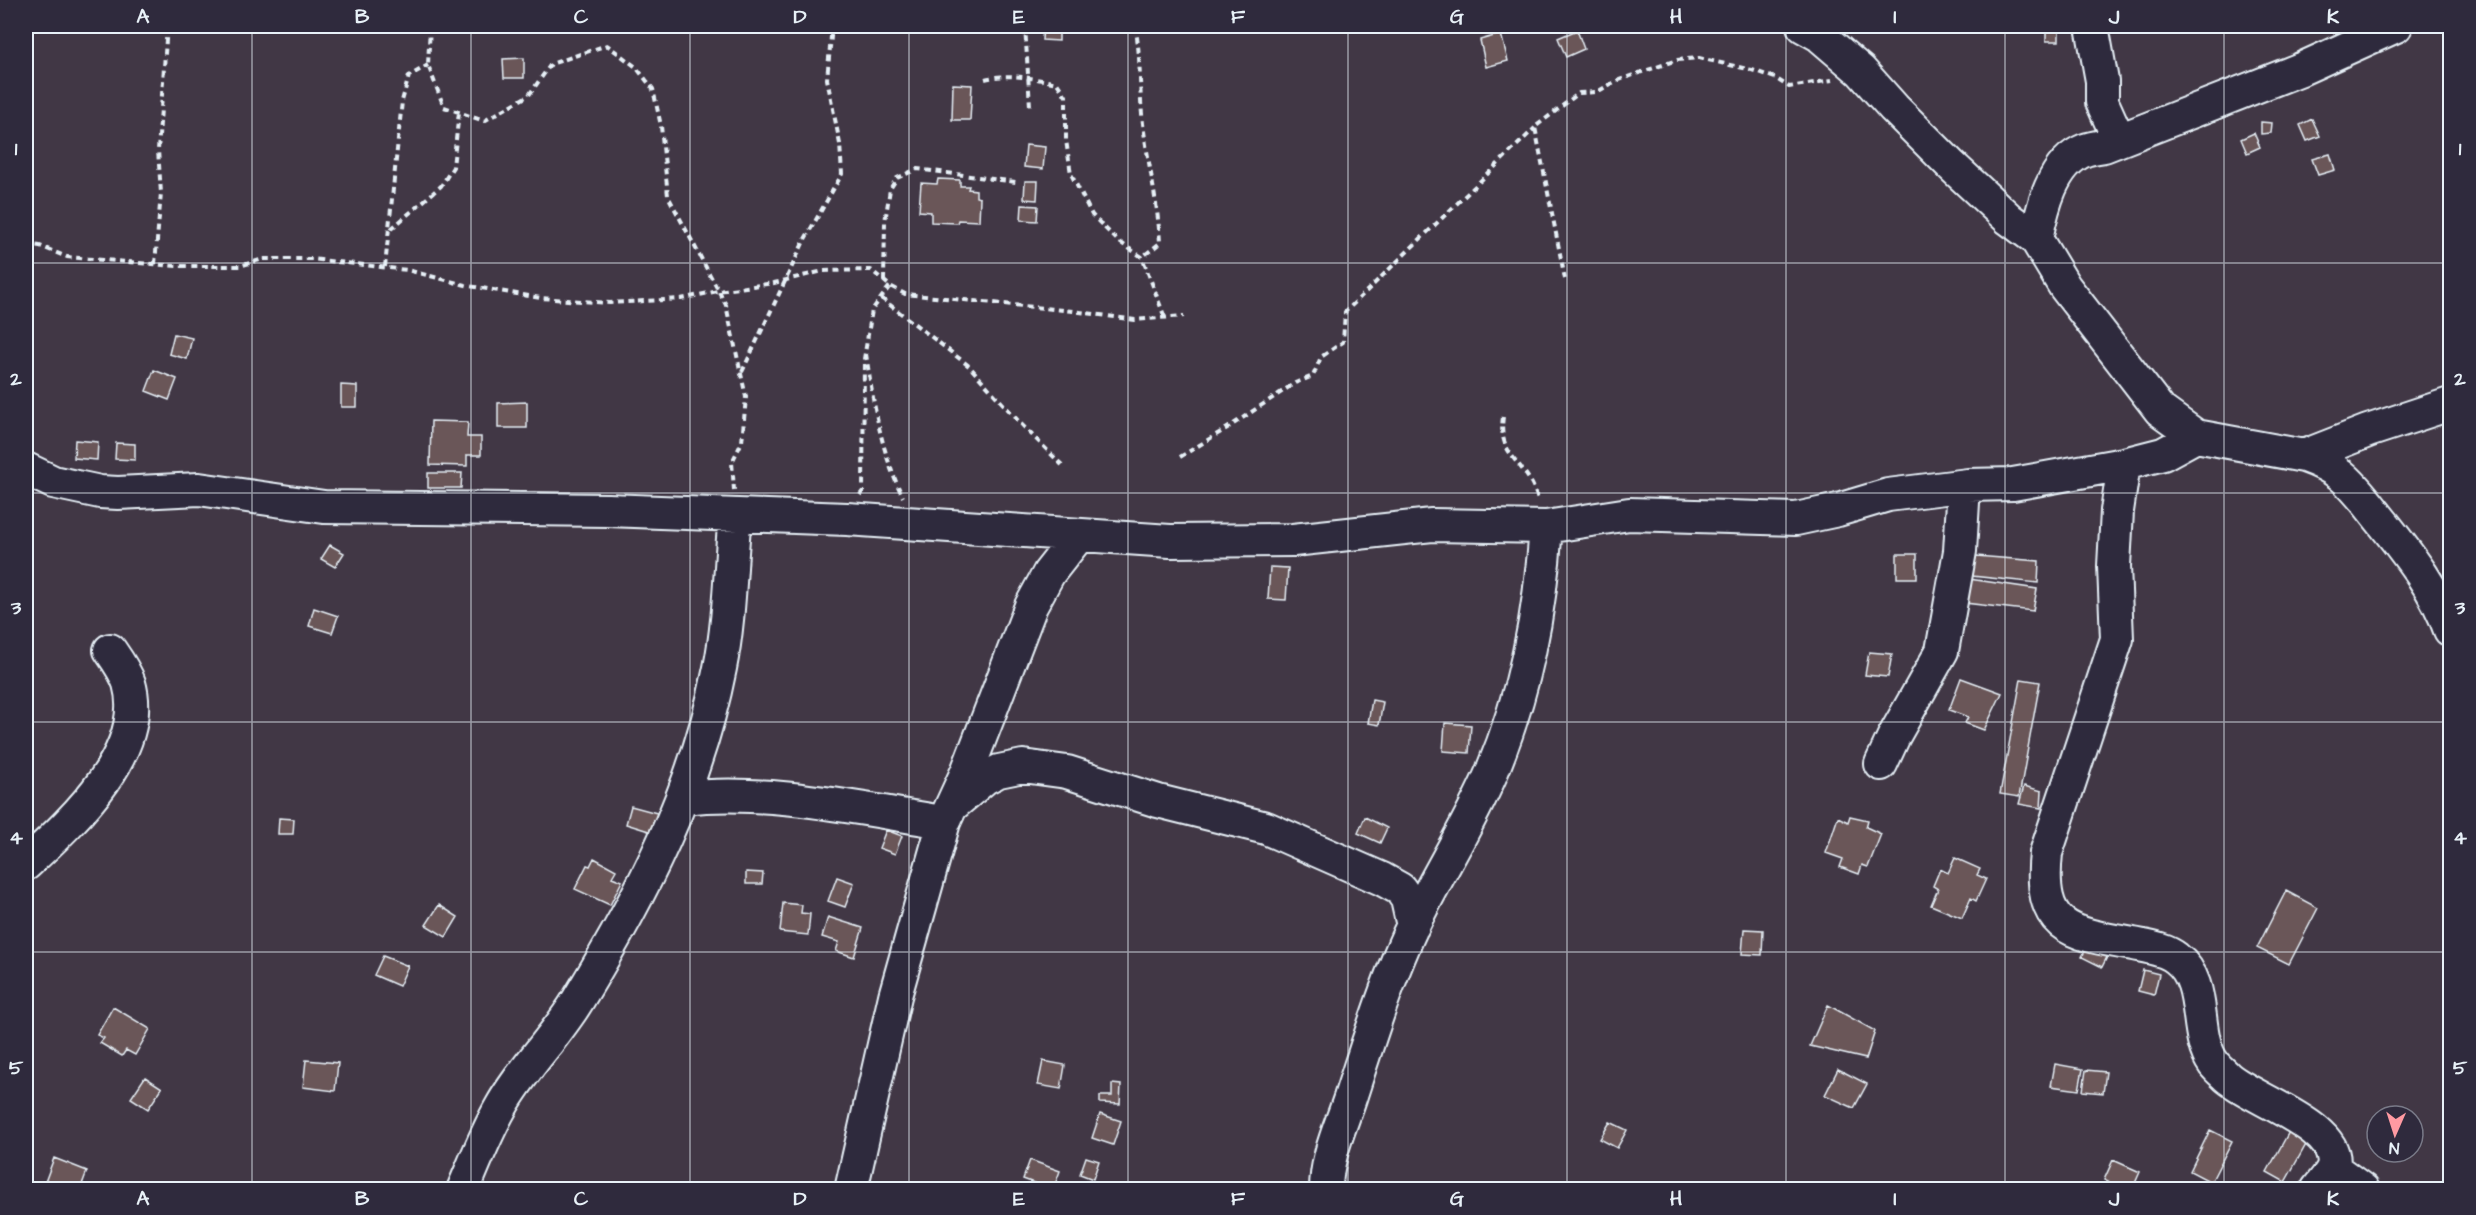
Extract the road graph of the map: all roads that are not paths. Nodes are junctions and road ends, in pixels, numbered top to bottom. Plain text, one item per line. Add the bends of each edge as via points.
1 (1803, 26) edge
2 (2092, 26) edge
3 (2396, 26) edge
4 (2119, 140) junction
5 (2036, 239) junction
6 (2451, 404) edge
7 (2160, 410) junction
8 (2196, 436) junction
9 (2163, 454) junction
10 (2304, 456) junction
11 (2124, 464) junction
12 (26, 469) edge
13 (1964, 486) junction
14 (735, 515) junction
15 (1546, 527) junction
16 (1079, 535) junction
17 (2451, 630) edge
18 (110, 650) dead end
19 (1881, 764) dead end
20 (683, 798) junction
21 (947, 815) junction
22 (26, 864) edge
23 (1413, 926) junction
24 (2325, 1179) edge
25 (463, 1190) edge
26 (851, 1190) edge
27 (1326, 1190) edge
28 (2363, 1190) edge

1 - 5 street via 1861,70 1952,166
2 - 4 street via 2102,102
3 - 4 street via 2301,69
4 - 5 street via 2084,151 2060,174 2046,198
5 - 7 street via 2065,287
6 - 10 street
7 - 8 street
7 - 9 street via 2175,429 2175,438
8 - 9 street
8 - 10 street
9 - 11 street
10 - 17 street via 2339,474 2356,489 2430,586
11 - 13 street via 2013,484
11 - 24 street via 2114,566 2117,639 2046,853 2046,900 2059,921 2076,932 2145,946 2177,959 2193,983 2205,1043 2214,1064 2231,1080 2328,1142 2333,1153
12 - 14 street via 53,482 99,492 199,489 324,507
13 - 15 street via 1888,495 1796,519 1629,514
13 - 19 street via 1960,551 1942,651
14 - 16 street
14 - 20 street via 721,666 704,738
15 - 16 street via 1432,525 1235,542
15 - 23 street via 1542,588 1521,691 1466,829
16 - 21 street via 1049,573 1031,606
18 - 22 street via 128,682 132,719 127,735 117,760 99,787
20 - 21 street via 717,795 780,799
20 - 25 street via 652,867 595,971 554,1035 500,1107
21 - 23 street via 976,785 999,771 1023,766 1067,772 1158,801 1266,828 1326,853 1400,889 1407,899
21 - 26 street via 895,996
23 - 27 street via 1361,1060 1328,1164
24 - 28 street

